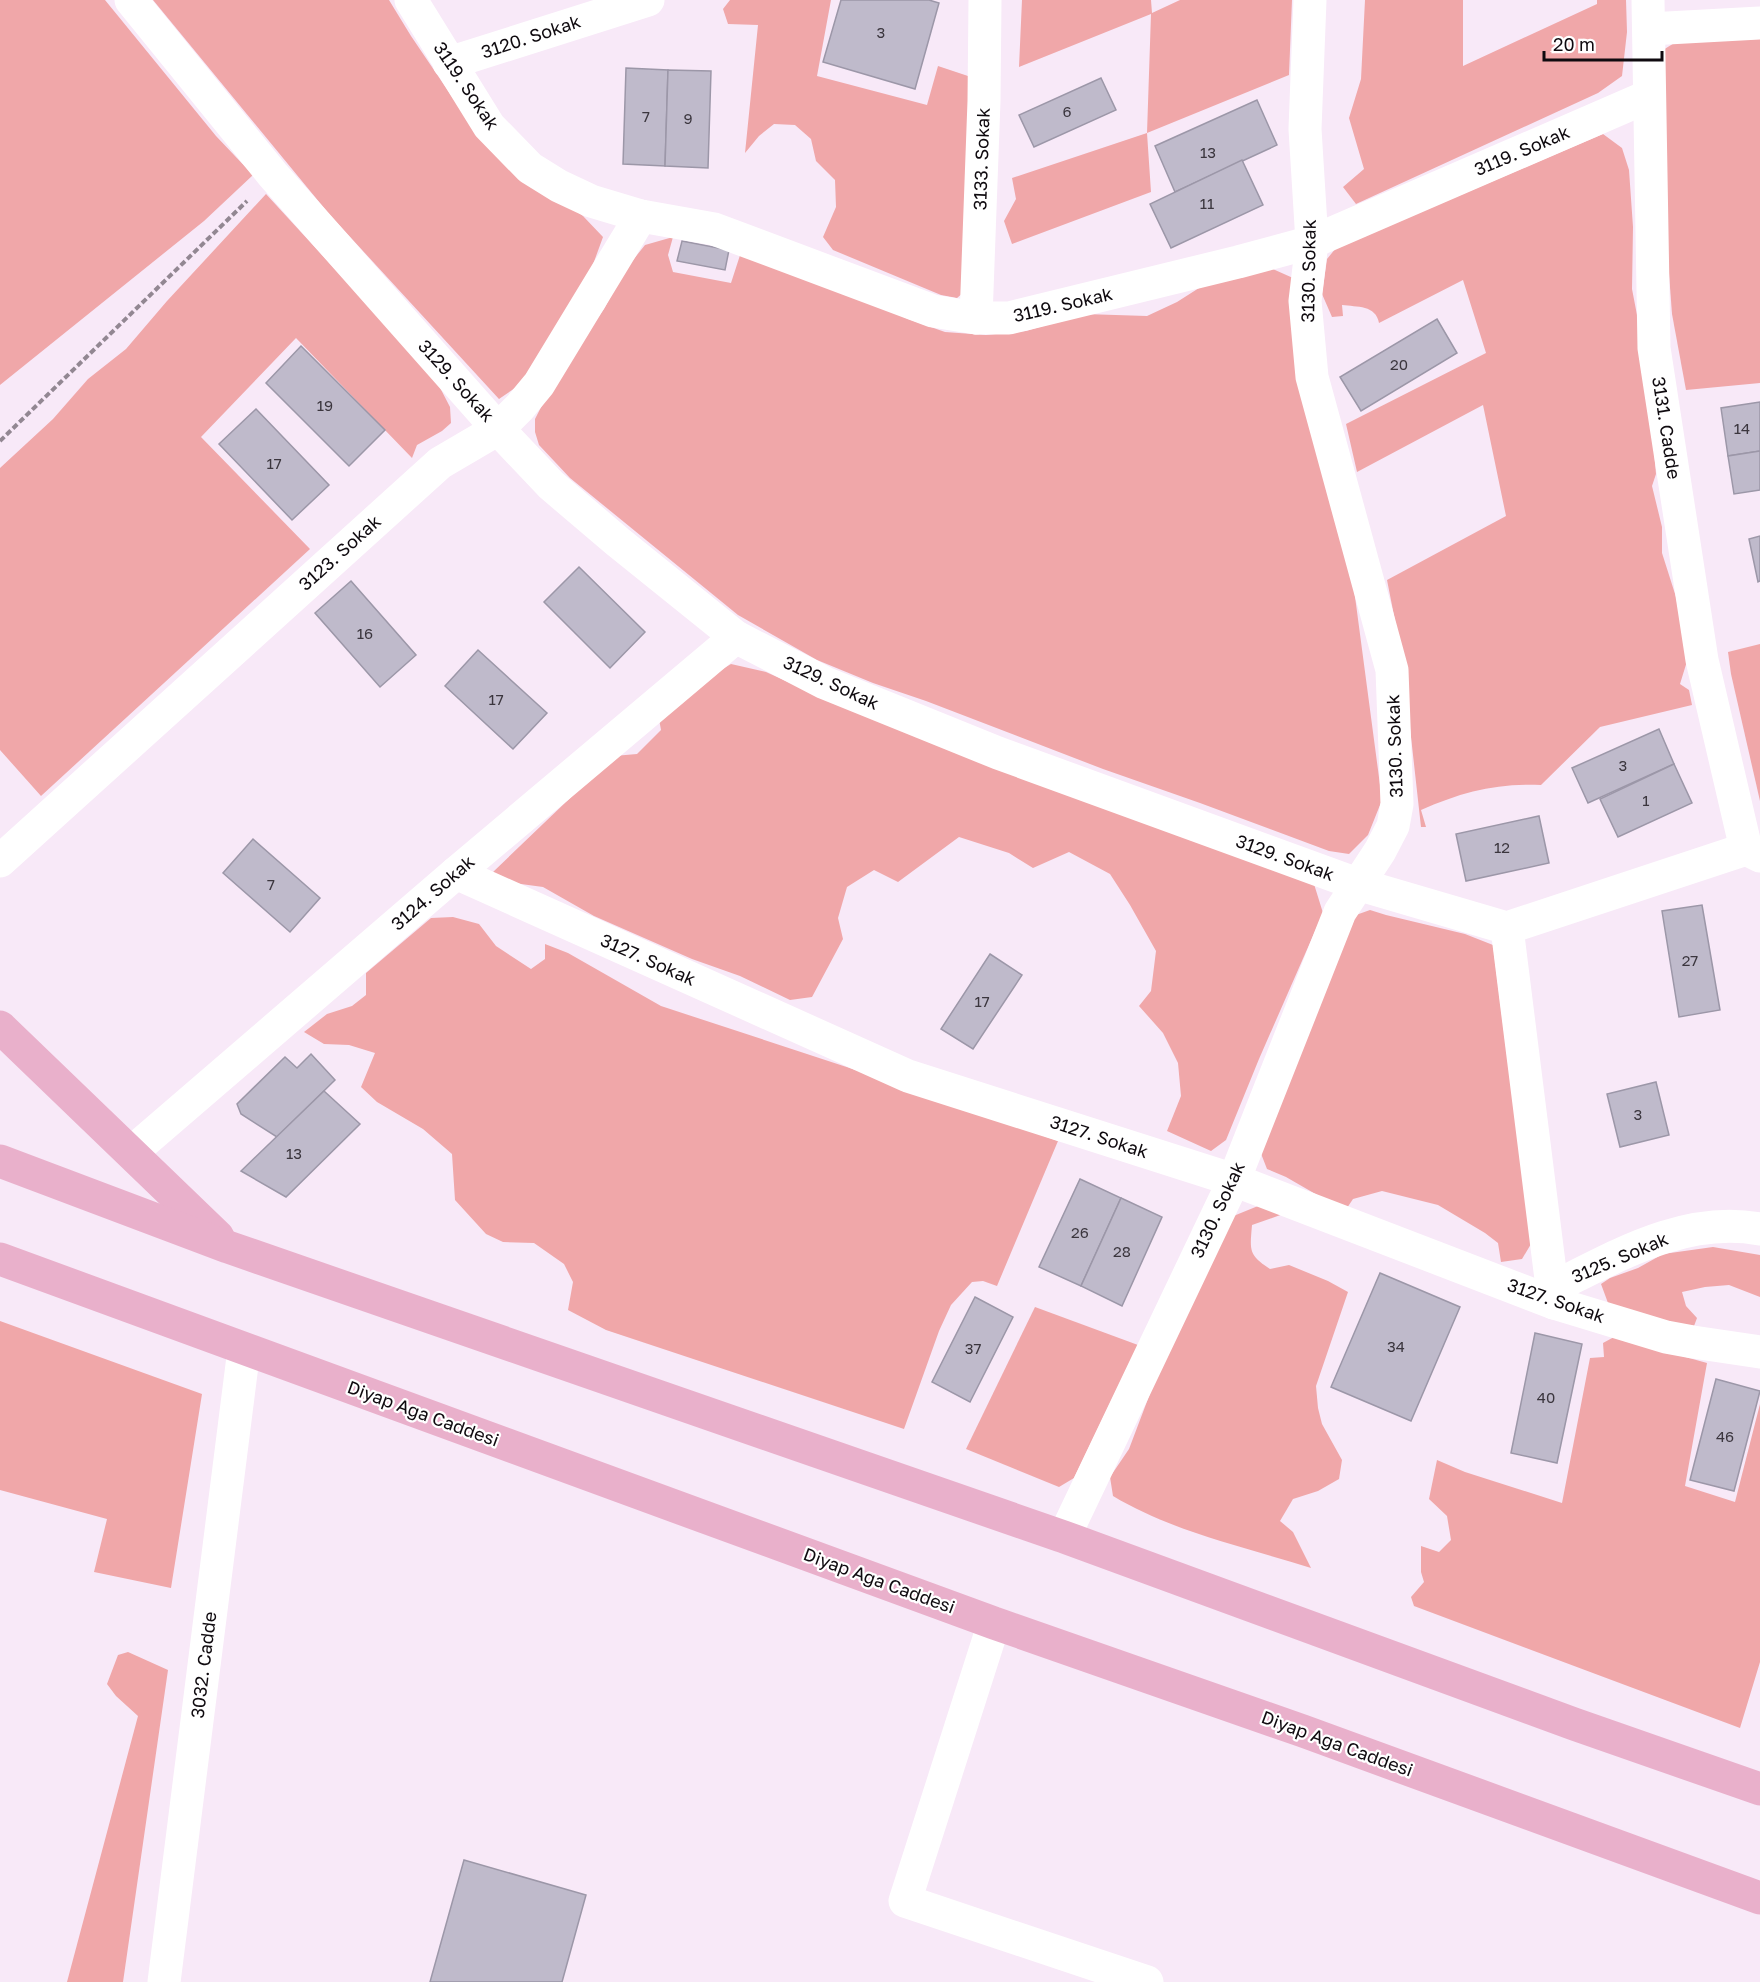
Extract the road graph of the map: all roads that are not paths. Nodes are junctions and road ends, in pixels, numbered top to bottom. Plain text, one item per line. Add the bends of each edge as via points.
1 (131, 0) edge
2 (411, 0) edge
3 (648, 0) edge
4 (985, 0) edge
5 (1310, 0) edge
6 (1649, 15) edge
7 (1760, 23) edge
8 (449, 63) junction
9 (1650, 96) junction
10 (641, 216) junction
11 (1312, 242) junction
12 (976, 318) junction
13 (498, 429) junction
14 (736, 637) junction
15 (1753, 852) edge
16 (0, 861) edge
17 (456, 873) junction
18 (1357, 884) junction
19 (1507, 928) junction
20 (0, 1027) edge
21 (132, 1152) junction
22 (0, 1161) edge
23 (1234, 1180) junction
24 (1760, 1229) edge
25 (228, 1247) junction
26 (0, 1259) edge
27 (1553, 1295) junction
28 (244, 1348) junction
29 (1760, 1352) edge
30 (1064, 1537) junction
31 (994, 1623) junction
32 (1760, 1789) edge
33 (1760, 1898) edge
34 (164, 1982) edge
35 (1147, 1982) edge

1 - 13 street, 3129. Sokak via 273,175
2 - 8 street, 3119. Sokak
3 - 8 street, 3120. Sokak
4 - 12 street, 3133. Sokak
5 - 11 street, 3130. Sokak via 1305,129
6 - 7 street
6 - 9 street, 3131. Cadde
8 - 10 street, 3119. Sokak via 489,126 530,168 591,201
9 - 11 street, 3119. Sokak
9 - 15 street, 3131. Cadde via 1654,348 1702,660
10 - 12 street, 3119. Sokak via 714,229 933,311
10 - 13 street, 3123. Sokak via 539,384
11 - 12 street, 3119. Sokak via 1009,318
11 - 18 street, 3130. Sokak via 1305,301 1312,377 1392,670 1397,804 1393,826
13 - 14 street, 3129. Sokak via 551,485
13 - 16 street, 3123. Sokak via 426,475
14 - 17 street, 3124. Sokak
14 - 18 street, 3129. Sokak via 825,683 998,753
15 - 19 street
17 - 21 street, 3124. Sokak
17 - 23 street, 3127. Sokak via 908,1076
18 - 19 street, 3129. Sokak
18 - 23 street, 3130. Sokak via 1340,912
19 - 27 street
20 - 21 main road
21 - 25 main road
22 - 25 main road
23 - 27 street, 3127. Sokak
23 - 30 street, 3130. Sokak
24 - 27 street, 3125. Sokak via 1707,1228 1666,1236 1633,1248
25 - 30 main road
26 - 28 main road, Diyap Ağa Caddesi
27 - 29 street, 3127. Sokak via 1666,1337
28 - 31 main road, Diyap Ağa Caddesi
28 - 34 street, 3032. Cadde
30 - 32 main road
31 - 33 main road, Diyap Ağa Caddesi
31 - 35 street via 906,1901

